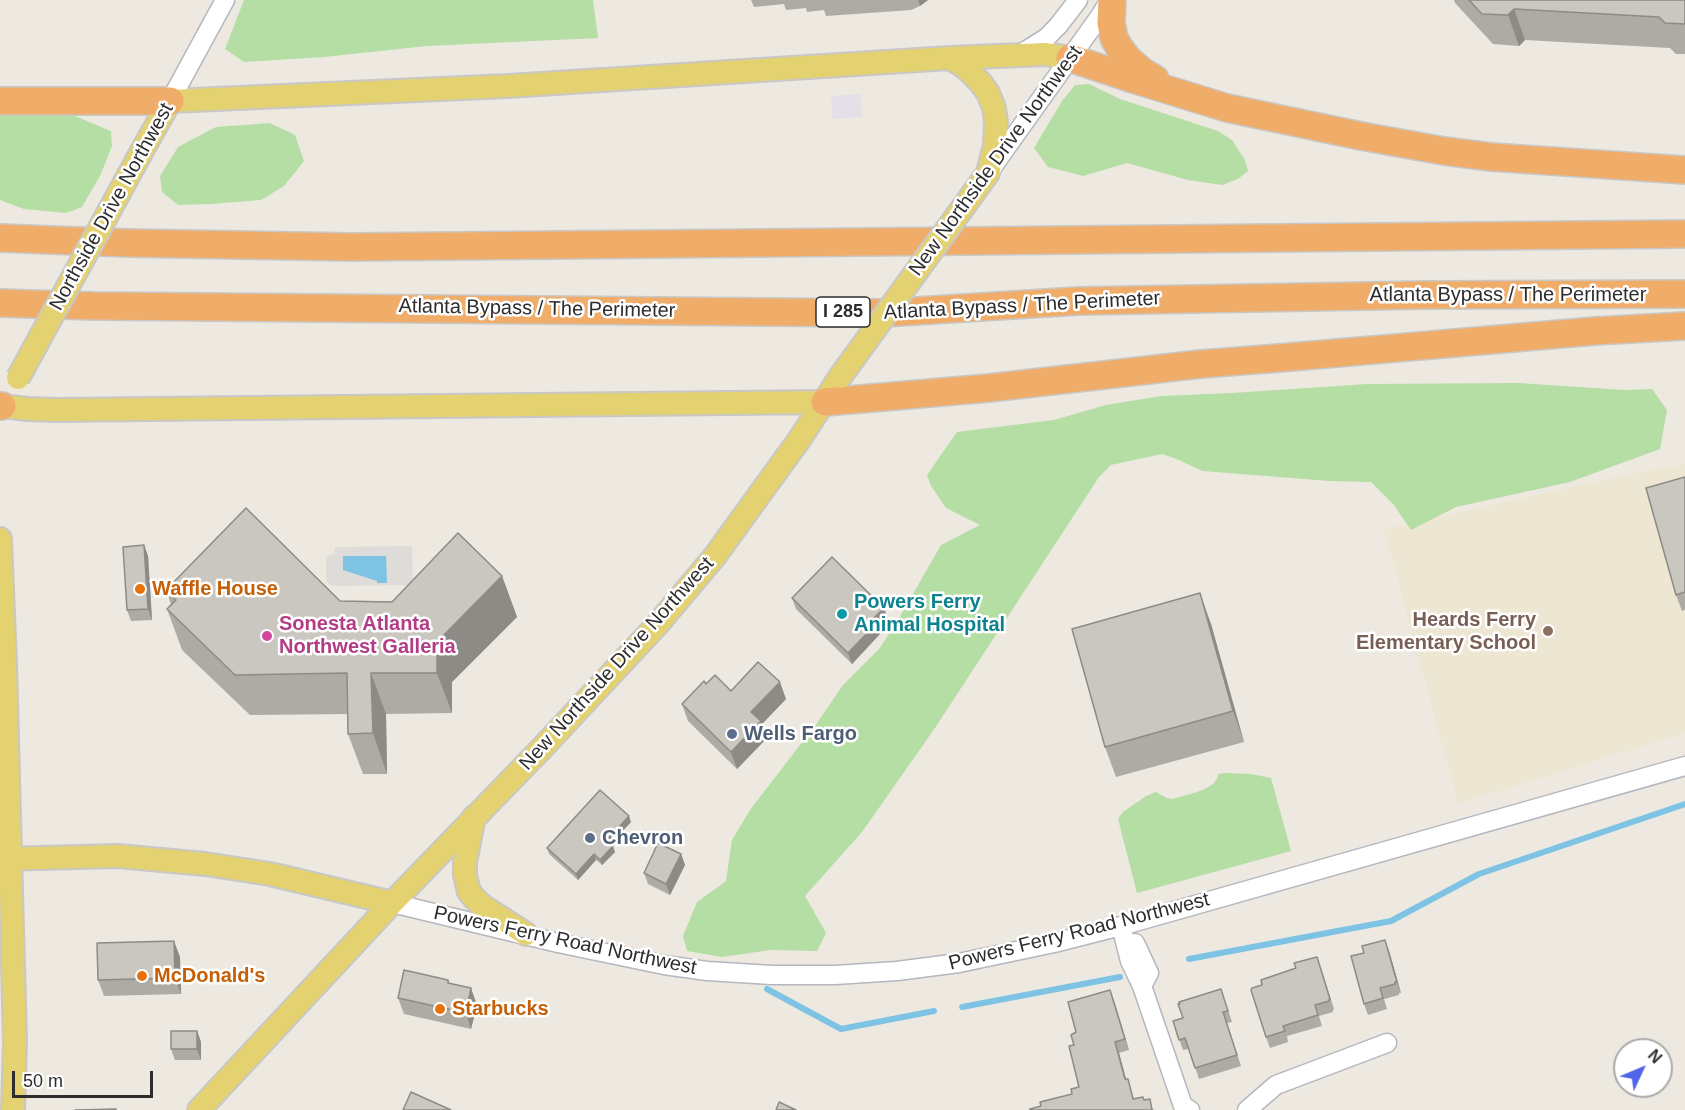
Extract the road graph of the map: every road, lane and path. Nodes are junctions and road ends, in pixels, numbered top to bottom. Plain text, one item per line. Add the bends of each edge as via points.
1 (225, 0) edge
2 (1078, 0) edge
3 (1111, 0) edge
4 (1017, 56) junction
5 (950, 58) junction
6 (1070, 58) junction
7 (1182, 94) junction
8 (0, 101) edge
9 (170, 101) junction
10 (1685, 170) edge
11 (988, 173) junction
12 (1685, 234) edge
13 (0, 238) edge
14 (1685, 294) edge
15 (0, 303) edge
16 (1685, 326) edge
17 (825, 402) junction
18 (1, 409) edge
19 (0, 539) edge
20 (1685, 766) edge
21 (474, 817) junction
22 (5, 859) edge
23 (392, 903) junction
24 (1121, 926) junction
25 (526, 934) junction
26 (1387, 1043) dead end
27 (13, 1110) edge
28 (199, 1110) edge
29 (1190, 1110) edge
30 (1246, 1110) edge

1 - 9 street, Northside Drive Northwest
2 - 4 street, New Northside Drive Northwest via 1046,38
3 - 6 street, New Northside Drive Northwest
3 - 7 highway via 1114,38 1128,59
4 - 5 main road
4 - 6 main road via 1047,54
5 - 9 main road via 508,86
5 - 11 main road via 980,82 994,108 995,145
6 - 7 highway
6 - 11 street, New Northside Drive Northwest
7 - 10 highway via 1238,110 1444,151
8 - 9 highway
9 - 18 main road, Northside Drive Northwest, bridge
11 - 17 main road, New Northside Drive Northwest, bridge
12 - 13 highway via 351,247
14 - 15 highway, Atlanta Bypass / The Perimeter / I 285 via 1078,301 883,313
16 - 17 highway via 1212,363
17 - 18 main road
17 - 21 main road, New Northside Drive Northwest via 699,576 610,676
19 - 22 main road via 5,664
20 - 24 street, Powers Ferry Road Northwest
21 - 23 main road, New Northside Drive Northwest
21 - 25 main road via 465,862 469,892 484,907
22 - 23 main road, Powers Ferry Road Northwest via 118,856 205,864 280,876
22 - 27 main road via 15,1041
23 - 25 street, Powers Ferry Road Northwest
23 - 28 main road, New Northside Drive Northwest
24 - 25 street, Powers Ferry Road Northwest via 959,963 835,975 706,971
24 - 29 street via 1136,945 1149,973 1142,986 1183,1106
26 - 30 street via 1276,1085

